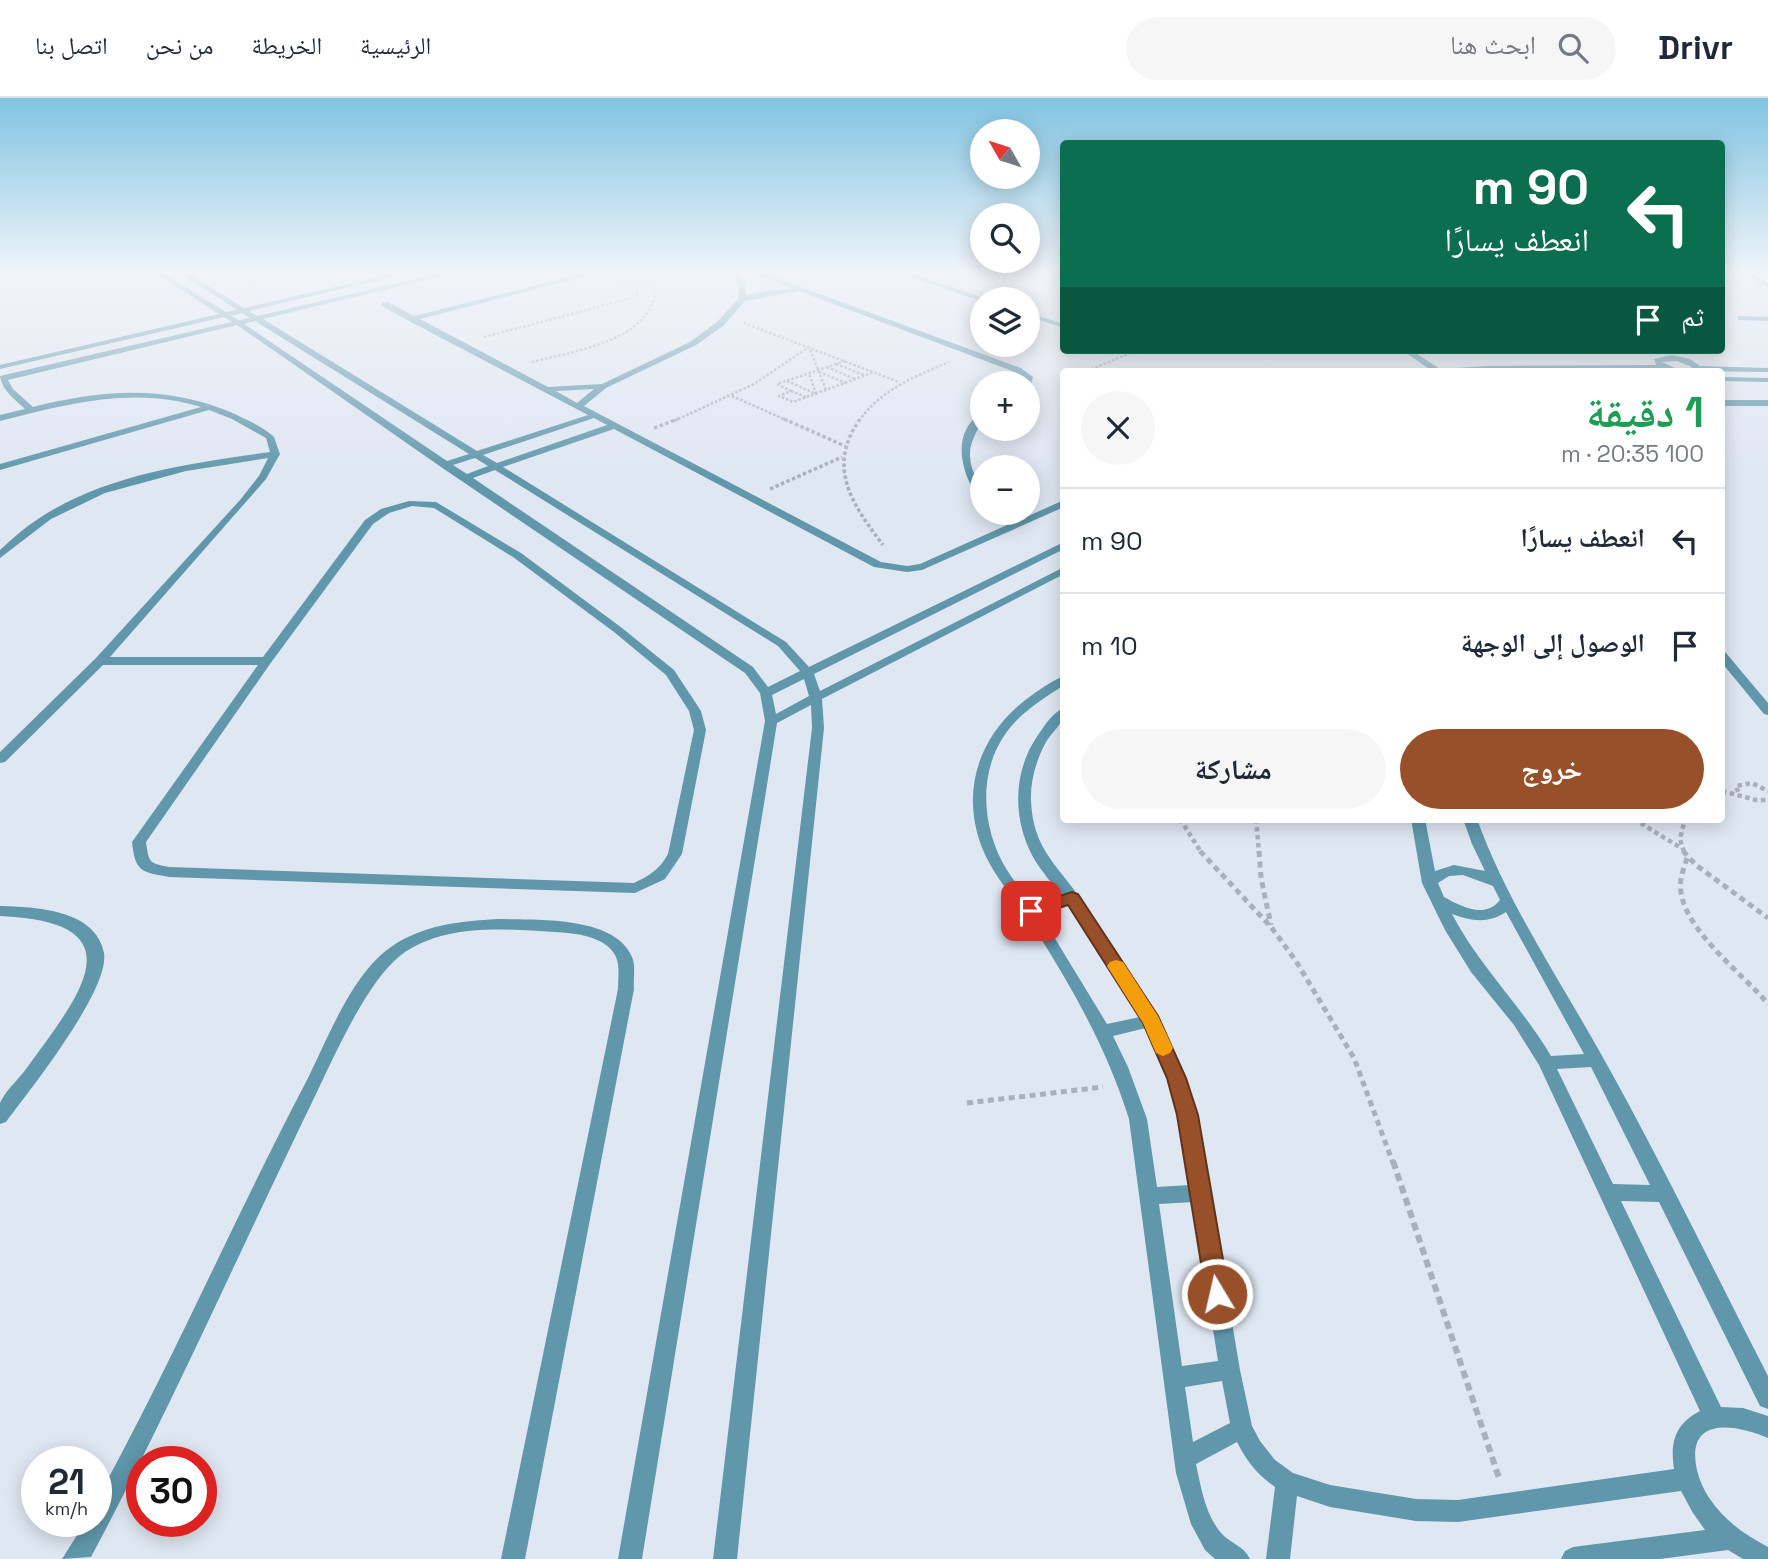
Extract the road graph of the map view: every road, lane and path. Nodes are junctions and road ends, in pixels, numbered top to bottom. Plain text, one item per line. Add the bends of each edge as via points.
1 (117, 340) edge
2 (151, 340) edge
3 (272, 340) edge
4 (294, 340) edge
5 (452, 340) edge
6 (473, 340) edge
7 (603, 340) edge
8 (697, 340) edge
9 (793, 340) edge
10 (938, 340) edge
11 (459, 344) junction
12 (809, 346) junction
13 (970, 352) edge
14 (970, 354) edge
15 (1127, 354) edge
16 (1412, 354) edge
17 (1662, 354) edge
18 (983, 357) edge
19 (1667, 358) junction
20 (845, 360) junction
21 (852, 363) junction
22 (836, 364) junction
23 (843, 366) junction
24 (0, 367) edge
25 (826, 367) junction
26 (1094, 368) edge
27 (1435, 368) edge
28 (1668, 368) edge
29 (1694, 368) edge
30 (508, 369) junction
31 (850, 369) junction
32 (833, 370) junction
33 (1725, 370) edge
34 (1768, 370) edge
35 (1020, 371) edge
36 (820, 372) junction
37 (874, 372) junction
38 (809, 373) junction
39 (841, 373) junction
40 (865, 376) junction
41 (797, 377) junction
42 (1, 379) edge
43 (837, 379) junction
44 (856, 379) junction
45 (1725, 379) edge
46 (1768, 380) edge
47 (787, 381) junction
48 (822, 381) junction
49 (811, 382) junction
50 (827, 383) junction
51 (846, 383) junction
52 (900, 383) junction
53 (608, 384) junction
54 (793, 384) junction
55 (783, 387) junction
56 (800, 387) junction
57 (835, 387) junction
58 (544, 389) junction
59 (807, 390) junction
60 (826, 390) junction
61 (791, 391) junction
62 (797, 393) junction
63 (1725, 393) edge
64 (816, 394) junction
65 (1768, 394) edge
66 (731, 396) junction
67 (806, 397) junction
68 (1725, 403) edge
69 (1768, 403) edge
70 (212, 406) junction
71 (578, 407) junction
72 (31, 410) junction
73 (593, 416) junction
74 (0, 418) edge
75 (613, 426) junction
76 (970, 432) edge
77 (631, 436) junction
78 (845, 446) junction
79 (275, 454) junction
80 (477, 454) junction
81 (843, 457) junction
82 (444, 465) junction
83 (497, 466) junction
84 (0, 467) edge
85 (464, 478) junction
86 (970, 478) edge
87 (750, 497) junction
88 (1060, 505) edge
89 (1014, 526) joint
90 (1060, 547) edge
91 (0, 555) edge
92 (907, 569) junction
93 (1060, 572) edge
94 (1725, 659) edge
95 (100, 661) junction
96 (266, 661) junction
97 (808, 672) junction
98 (1060, 682) edge
99 (766, 693) junction
100 (1043, 693) junction
101 (818, 696) junction
102 (1060, 701) edge
103 (1768, 711) edge
104 (1060, 716) edge
105 (771, 721) junction
106 (0, 758) edge
107 (1725, 791) edge
108 (1768, 791) edge
109 (1738, 792) junction
110 (1768, 800) edge
111 (1182, 823) edge
112 (1256, 823) edge
113 (1418, 823) edge
114 (1472, 823) edge
115 (1640, 823) edge
116 (1684, 823) edge
117 (1681, 849) junction
118 (1688, 858) junction
119 (1429, 883) junction
120 (1499, 883) junction
121 (1072, 898) junction
122 (1437, 900) junction
123 (1508, 900) junction
124 (0, 911) edge
125 (1031, 911) junction
126 (1768, 918) edge
127 (1271, 927) junction
128 (1768, 1004) edge
129 (1151, 1021) junction
130 (1105, 1031) junction
131 (1597, 1060) junction
132 (1546, 1063) junction
133 (1128, 1085) junction
134 (967, 1102) dead end
135 (0, 1117) edge
136 (1608, 1192) junction
137 (1201, 1193) junction
138 (1664, 1194) junction
139 (1147, 1196) junction
140 (1230, 1370) junction
141 (1173, 1378) junction
142 (1768, 1398) edge
143 (1714, 1416) junction
144 (1768, 1427) edge
145 (1242, 1429) junction
146 (1184, 1458) junction
147 (1686, 1479) junction
148 (1287, 1482) junction
149 (1508, 1504) junction
150 (1730, 1538) junction
151 (74, 1559) edge
152 (513, 1559) edge
153 (630, 1559) edge
154 (725, 1559) edge
155 (1238, 1559) edge
156 (1278, 1559) edge
157 (1573, 1559) edge
158 (1768, 1559) edge

1 - 24 street
2 - 42 street
3 - 82 street
4 - 80 street
5 - 11 street
6 - 11 path
7 - 30 path
8 - 53 street
9 - 12 path
10 - 13 street
11 - 30 street
12 - 20 path
12 - 36 path
12 - 66 path
14 - 52 path
15 - 26 path
16 - 27 street
17 - 19 street
18 - 35 street
19 - 28 street via 1657,361
19 - 29 street via 1685,360
20 - 21 path
20 - 22 path
21 - 23 path
21 - 37 path
22 - 23 path
22 - 25 path
23 - 31 path
25 - 32 path
25 - 36 path
30 - 58 street
31 - 39 path
31 - 40 path
32 - 36 path
32 - 39 path
33 - 34 street
36 - 38 path
36 - 43 path
36 - 48 path
37 - 40 path
37 - 52 path
38 - 41 path
38 - 49 path
39 - 44 path
40 - 44 path
41 - 47 path
41 - 49 path
42 - 72 street
43 - 50 path
43 - 51 path
44 - 51 path
45 - 46 street
47 - 54 path
47 - 55 path via 777,384
48 - 50 path
48 - 60 path
49 - 56 path
49 - 64 path
50 - 57 path
51 - 57 path
52 - 78 path via 861,417
53 - 58 street
53 - 71 street
54 - 55 path
54 - 56 path
55 - 61 path
56 - 59 path
57 - 60 path
58 - 71 street
59 - 62 path
59 - 64 path
60 - 64 path
61 - 62 path
61 - 67 path via 779,396 793,402
62 - 67 path
63 - 65 street
64 - 67 path
66 - 77 path
66 - 78 path
68 - 69 street
70 - 72 street via 186,398 128,392
70 - 79 street via 270,437
70 - 84 street
71 - 73 street
72 - 74 street
73 - 75 street
73 - 80 street
75 - 77 street
75 - 83 street
76 - 86 street via 964,449
77 - 87 street
78 - 81 path
79 - 91 street via 180,467 111,486 45,519
79 - 95 street via 263,477
80 - 82 street
80 - 83 street
81 - 87 path
81 - 92 path via 852,506
82 - 85 street
83 - 85 street
83 - 97 street via 782,644
85 - 99 street via 749,670
87 - 92 street via 878,565
88 - 89 street
89 - 92 street via 935,562
90 - 97 street
93 - 101 street
94 - 103 street
95 - 96 street
95 - 106 street
96 - 96 street via 139,842 141,860 148,868 635,888 668,870 698,743 695,711 670,673 618,630 517,555 436,505 396,507 369,522
97 - 99 street
97 - 101 street
98 - 100 street
99 - 105 street
100 - 102 street
100 - 125 street via 1015,714 994,739 982,768 977,800 983,835 994,858
101 - 105 street
101 - 154 street
104 - 121 street via 1040,739 1027,765 1023,794 1027,825 1040,858
105 - 153 street
107 - 109 path
108 - 109 path via 1741,782 1736,786
109 - 110 path via 1756,802
111 - 127 path via 1191,841
112 - 127 path
113 - 119 street
114 - 120 street
115 - 117 path
116 - 117 path
117 - 118 path
118 - 126 path
118 - 128 path via 1680,872 1688,916
119 - 120 street via 1437,874 1466,870
119 - 122 street
120 - 123 street
121 - 125 street
121 - 129 street
122 - 123 street via 1472,916 1490,916 1503,910
122 - 132 street via 1474,966 1526,1029
123 - 131 street
124 - 135 street via 42,913 72,924 91,942 97,968 63,1030
125 - 130 street
127 - 149 path via 1354,1058
129 - 130 street
129 - 137 street via 1188,1115
130 - 133 street
131 - 132 street
131 - 138 street
132 - 136 street
133 - 134 path
133 - 139 street via 1138,1119
136 - 138 street
136 - 143 street
137 - 139 street
137 - 140 street
138 - 142 street
139 - 141 street
140 - 141 street
140 - 145 street
141 - 146 street
143 - 144 street via 1738,1417
143 - 147 street via 1697,1423 1686,1437 1682,1456
145 - 146 street
145 - 148 street via 1267,1468
146 - 155 street via 1201,1524 1214,1542
147 - 149 street
147 - 150 street via 1703,1510
148 - 149 street via 1340,1498 1416,1510 1458,1511
148 - 156 street
150 - 157 street
150 - 158 street
151 - 152 street via 127,1469 254,1201 353,1007 382,964 396,950 421,938 456,928 505,924 573,927 612,941 624,958 626,989

